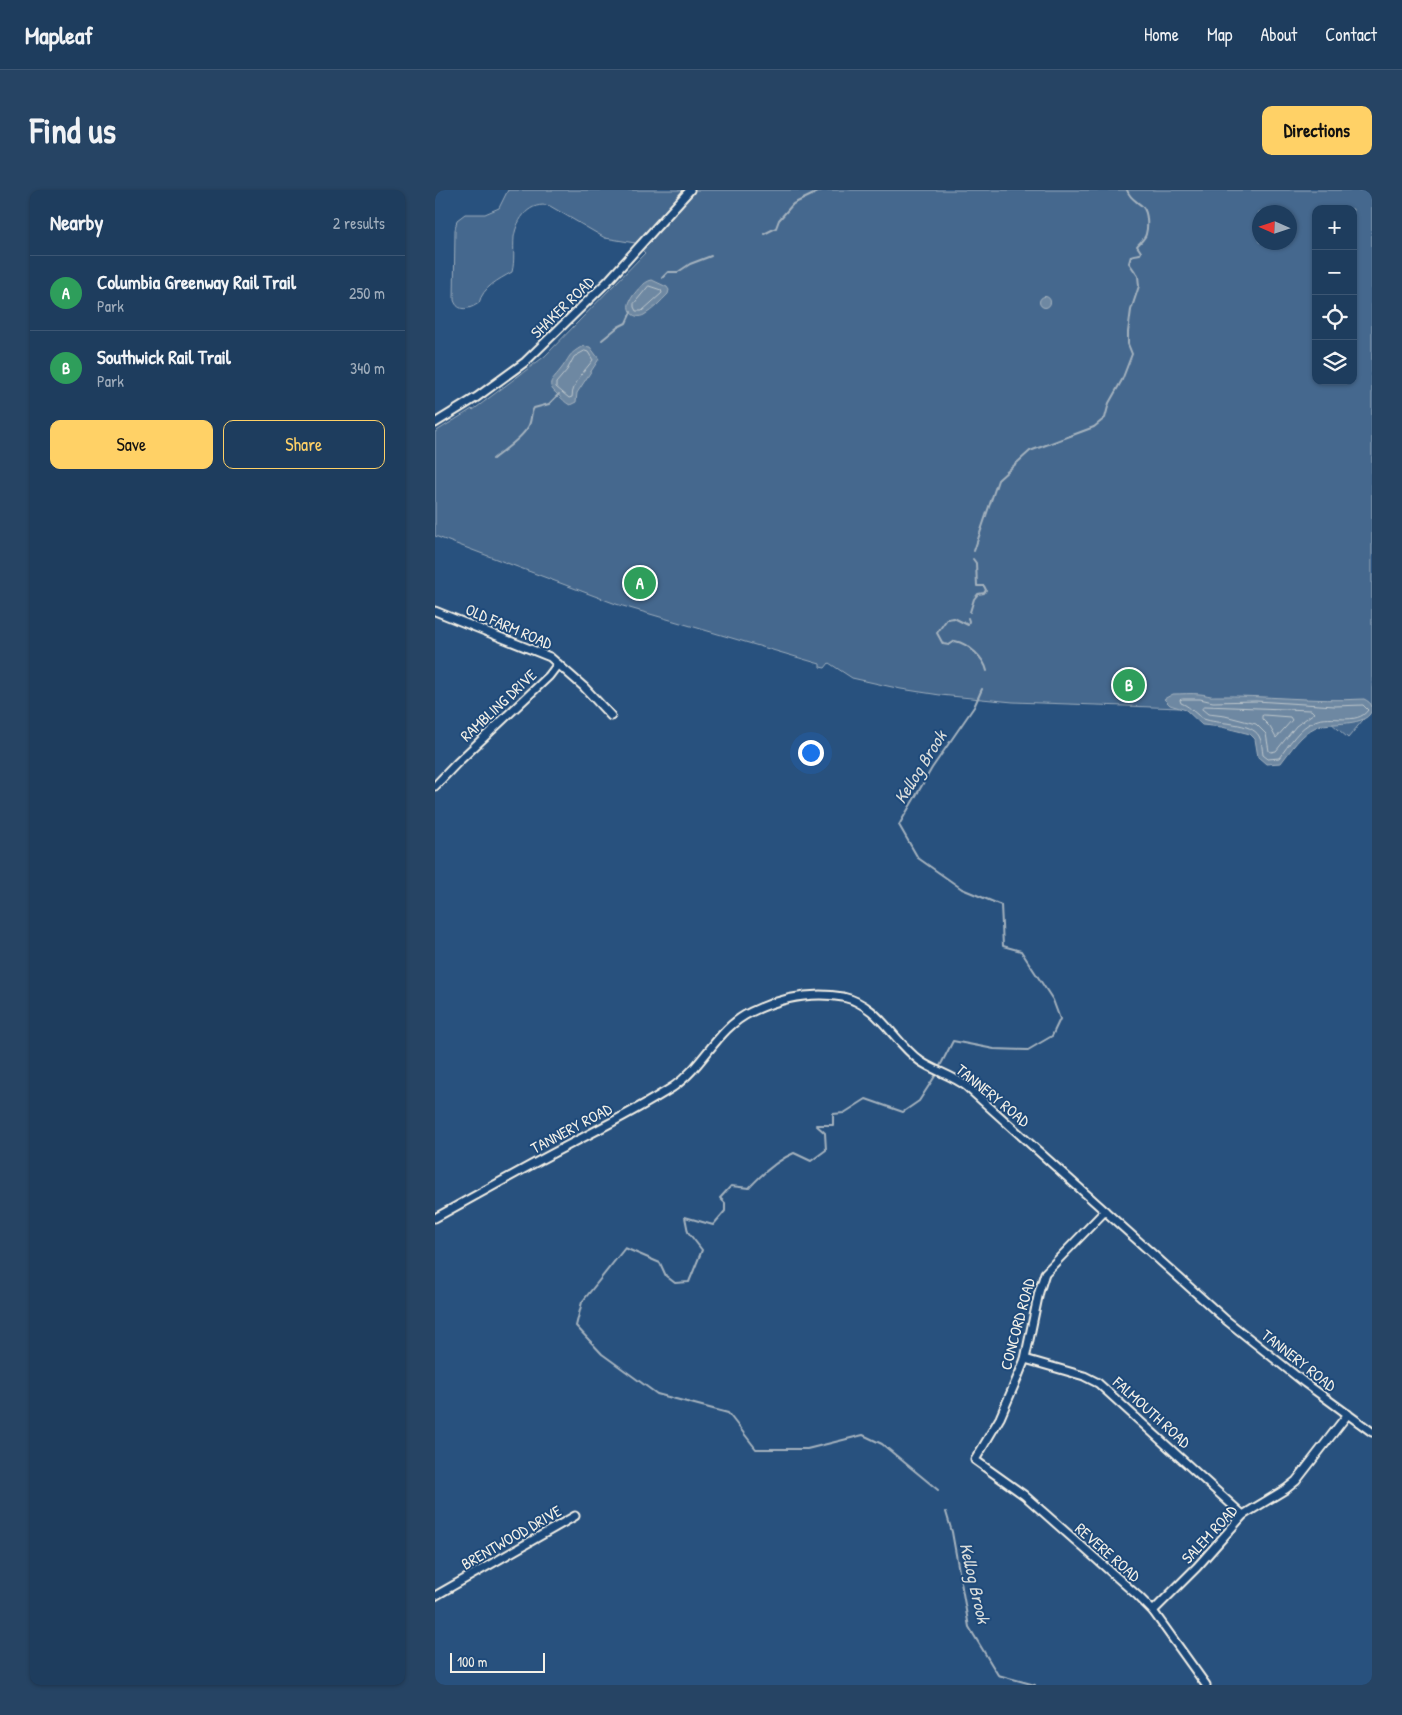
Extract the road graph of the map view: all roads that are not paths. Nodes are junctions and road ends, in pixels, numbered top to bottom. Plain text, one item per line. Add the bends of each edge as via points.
1 (690, 190) edge
2 (435, 423) edge
3 (435, 611) edge
4 (558, 664) junction
5 (611, 716) dead end
6 (435, 786) edge
7 (1105, 1211) junction
8 (435, 1218) edge
9 (1025, 1359) junction
10 (1347, 1414) junction
11 (1372, 1432) edge
12 (976, 1459) joint
13 (1243, 1515) junction
14 (575, 1516) dead end
15 (435, 1596) edge
16 (1153, 1611) junction
17 (1206, 1685) edge

1 - 2 street, SHAKER ROAD via 608,281 525,362
3 - 4 street, OLD FARM ROAD via 535,650
4 - 5 street, OLD FARM ROAD
4 - 6 street, RAMBLING DRIVE
7 - 8 street, TANNERY ROAD via 960,1081 914,1056 861,1003 828,995 787,998 751,1011 719,1036 694,1069 671,1088
7 - 9 street, CONCORD ROAD via 1045,1273
7 - 10 street, TANNERY ROAD via 1226,1320
9 - 12 street, CONCORD ROAD via 1000,1418
9 - 13 street, FALMOUTH ROAD via 1098,1383
10 - 11 street, TANNERY ROAD
10 - 13 street, SALEM ROAD via 1296,1481
12 - 16 street, REVERE ROAD via 1029,1499
13 - 16 street, SALEM ROAD
14 - 15 street, BRENTWOOD DRIVE
16 - 17 street, REVERE ROAD

